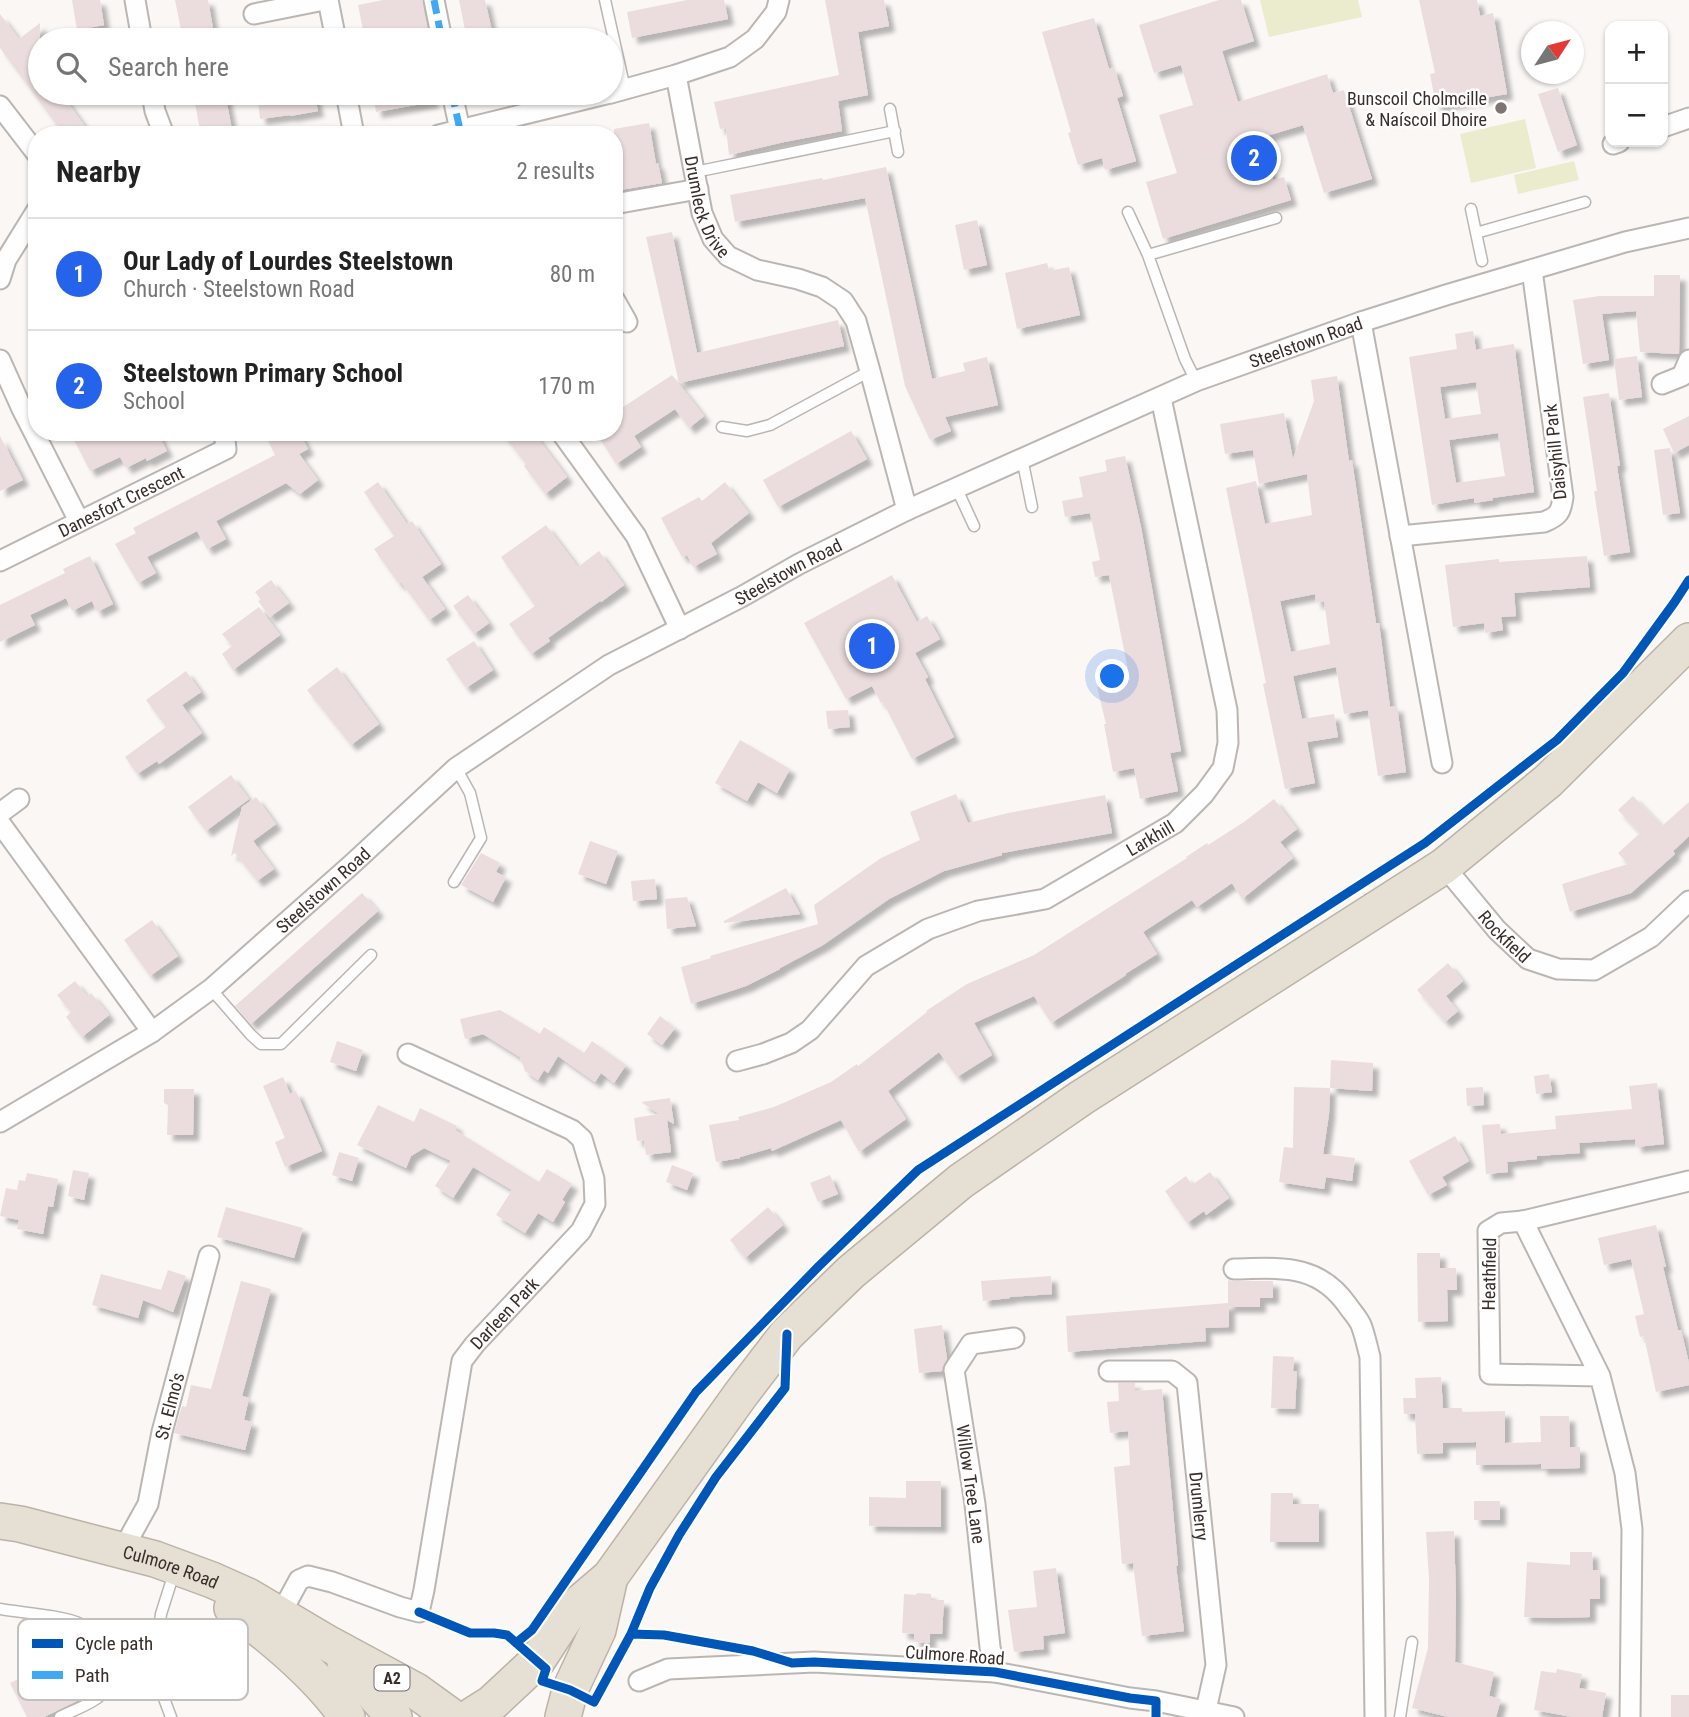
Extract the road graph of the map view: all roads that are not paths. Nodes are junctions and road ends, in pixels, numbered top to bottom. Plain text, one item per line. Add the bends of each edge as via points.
1 (135, 0) edge
2 (326, 0) edge
3 (434, 0) edge
4 (605, 0) edge
5 (779, 0) edge
6 (254, 14) dead end
7 (140, 28) edge
8 (333, 28) edge
9 (440, 28) edge
10 (608, 28) edge
11 (676, 75) junction
12 (623, 89) edge
13 (154, 105) edge
14 (348, 105) edge
15 (455, 105) edge
16 (559, 105) edge
17 (0, 106) edge
18 (890, 109) dead end
19 (1689, 118) edge
20 (1668, 125) edge
21 (161, 126) edge
22 (352, 126) edge
23 (459, 126) edge
24 (476, 126) edge
25 (895, 131) junction
26 (28, 142) edge
27 (898, 152) dead end
28 (697, 181) junction
29 (623, 202) edge
30 (1585, 202) dead end
31 (1471, 209) dead end
32 (1128, 212) dead end
33 (1276, 218) dead end
34 (28, 225) edge
35 (1689, 228) edge
36 (1476, 233) junction
37 (1148, 255) junction
38 (1482, 261) dead end
39 (1532, 270) junction
40 (0, 279) edge
41 (623, 315) edge
42 (627, 322) dead end
43 (1361, 322) junction
44 (0, 360) edge
45 (1689, 360) edge
46 (870, 371) junction
47 (1196, 381) junction
48 (1661, 384) dead end
49 (1161, 398) junction
50 (28, 421) edge
51 (722, 427) dead end
52 (38, 441) edge
53 (225, 441) edge
54 (567, 441) edge
55 (1022, 458) junction
56 (956, 487) junction
57 (1032, 507) dead end
58 (907, 510) junction
59 (79, 521) junction
60 (974, 526) dead end
61 (1400, 536) junction
62 (0, 561) edge
63 (680, 629) junction
64 (1689, 641) edge
65 (1442, 763) dead end
66 (456, 768) junction
67 (19, 799) dead end
68 (0, 813) edge
69 (0, 823) edge
70 (1444, 866) junction
71 (454, 882) dead end
72 (1689, 901) edge
73 (371, 955) dead end
74 (211, 989) junction
75 (152, 1032) junction
76 (408, 1054) dead end
77 (737, 1061) dead end
78 (0, 1122) edge
79 (1689, 1181) edge
80 (1523, 1221) junction
81 (209, 1256) dead end
82 (1234, 1269) dead end
83 (1014, 1338) dead end
84 (1109, 1371) dead end
85 (1600, 1376) junction
86 (0, 1521) edge
87 (122, 1551) junction
88 (176, 1566) junction
89 (610, 1577) junction
90 (0, 1609) edge
91 (280, 1615) junction
92 (59, 1619) edge
93 (160, 1619) edge
94 (248, 1619) edge
95 (248, 1619) edge
96 (1412, 1642) dead end
97 (329, 1644) junction
98 (995, 1672) junction
99 (639, 1681) dead end
100 (93, 1700) edge
101 (164, 1700) edge
102 (1129, 1707) edge
103 (1206, 1710) junction
104 (471, 1716) edge
105 (60, 1717) edge
106 (170, 1717) edge
107 (348, 1717) edge
108 (394, 1717) edge
109 (563, 1717) edge
110 (1234, 1717) edge
111 (1375, 1717) edge
112 (1401, 1717) edge
113 (1630, 1717) edge

1 - 7 street
2 - 6 street
2 - 8 street
3 - 9 street
4 - 10 lane
5 - 11 street via 776,12 755,39 730,57
11 - 12 street
11 - 28 street, Drumleck Drive
13 - 21 street
14 - 22 street
15 - 23 street
16 - 24 street
17 - 26 street
18 - 25 lane
19 - 20 street
25 - 27 lane
25 - 28 lane
28 - 29 street
28 - 46 street, Drumleck Drive via 702,214 727,256 757,270 822,288 844,301 856,321
30 - 36 lane
31 - 36 lane
32 - 37 lane
33 - 37 lane
34 - 40 street
35 - 39 street, Steelstown Road
36 - 38 lane
37 - 47 lane
39 - 43 street, Steelstown Road
39 - 61 street, Daisyhill Park via 1563,497 1561,510 1544,522
41 - 42 street
43 - 47 street, Steelstown Road
43 - 61 street
44 - 50 street
45 - 48 street via 1682,376
46 - 51 lane via 770,425 747,431
46 - 58 street, Drumleck Drive
47 - 49 street, Steelstown Road
49 - 55 street, Steelstown Road
49 - 77 street, Larkhill via 1227,710 1223,768 1175,823 1045,899 978,911 928,929 866,966 810,1030 791,1043
52 - 59 street
53 - 59 street, Danesfort Crescent via 226,449
54 - 63 street via 636,536
55 - 56 street, Steelstown Road
55 - 57 lane
56 - 58 street, Steelstown Road
56 - 60 lane
58 - 63 street, Steelstown Road
59 - 62 street, Danesfort Crescent
61 - 65 street
63 - 66 street, Steelstown Road via 609,665
64 - 70 highway via 1548,781
66 - 71 lane via 470,793 481,838
66 - 74 street, Steelstown Road
67 - 68 street
69 - 75 street
70 - 72 street, Rockfield via 1497,930 1528,959 1558,969 1594,970 1651,937
70 - 89 highway via 1081,1098 961,1181 850,1272 787,1334
73 - 74 lane via 281,1044 261,1044
74 - 75 street, Steelstown Road
75 - 78 street, Steelstown Road
76 - 91 street, Darleen Park via 572,1130 582,1139 594,1178 595,1204 580,1231 462,1361 419,1612 309,1576 299,1580
79 - 80 street
80 - 85 street
80 - 85 street, Heathfield via 1500,1223 1488,1231 1490,1374
81 - 87 street, St. Elmo's via 162,1432 148,1504
82 - 111 street via 1299,1271 1323,1279 1360,1323 1371,1369
83 - 98 street, Willow Tree Lane via 971,1344 954,1370
84 - 103 street, Drumlerry via 1172,1371 1187,1383 1216,1665
85 - 113 street via 1625,1473 1632,1529
86 - 87 highway, Culmore Road / A2
87 - 88 highway, Culmore Road / A2
88 - 91 highway, Culmore Road / A2
88 - 93 lane
88 - 95 highway
89 - 104 highway via 569,1612 537,1661
89 - 109 highway via 598,1630 570,1690
90 - 92 lane
91 - 97 highway, Culmore Road / A2
94 - 107 highway via 312,1675
96 - 112 lane
97 - 104 highway, Culmore Road / A2
97 - 108 highway, Culmore Road / A2
98 - 99 street, Culmore Road via 814,1662 668,1669
98 - 102 street, Culmore Road
100 - 105 lane
101 - 106 lane
102 - 103 street, Culmore Road
103 - 110 street, Culmore Road

